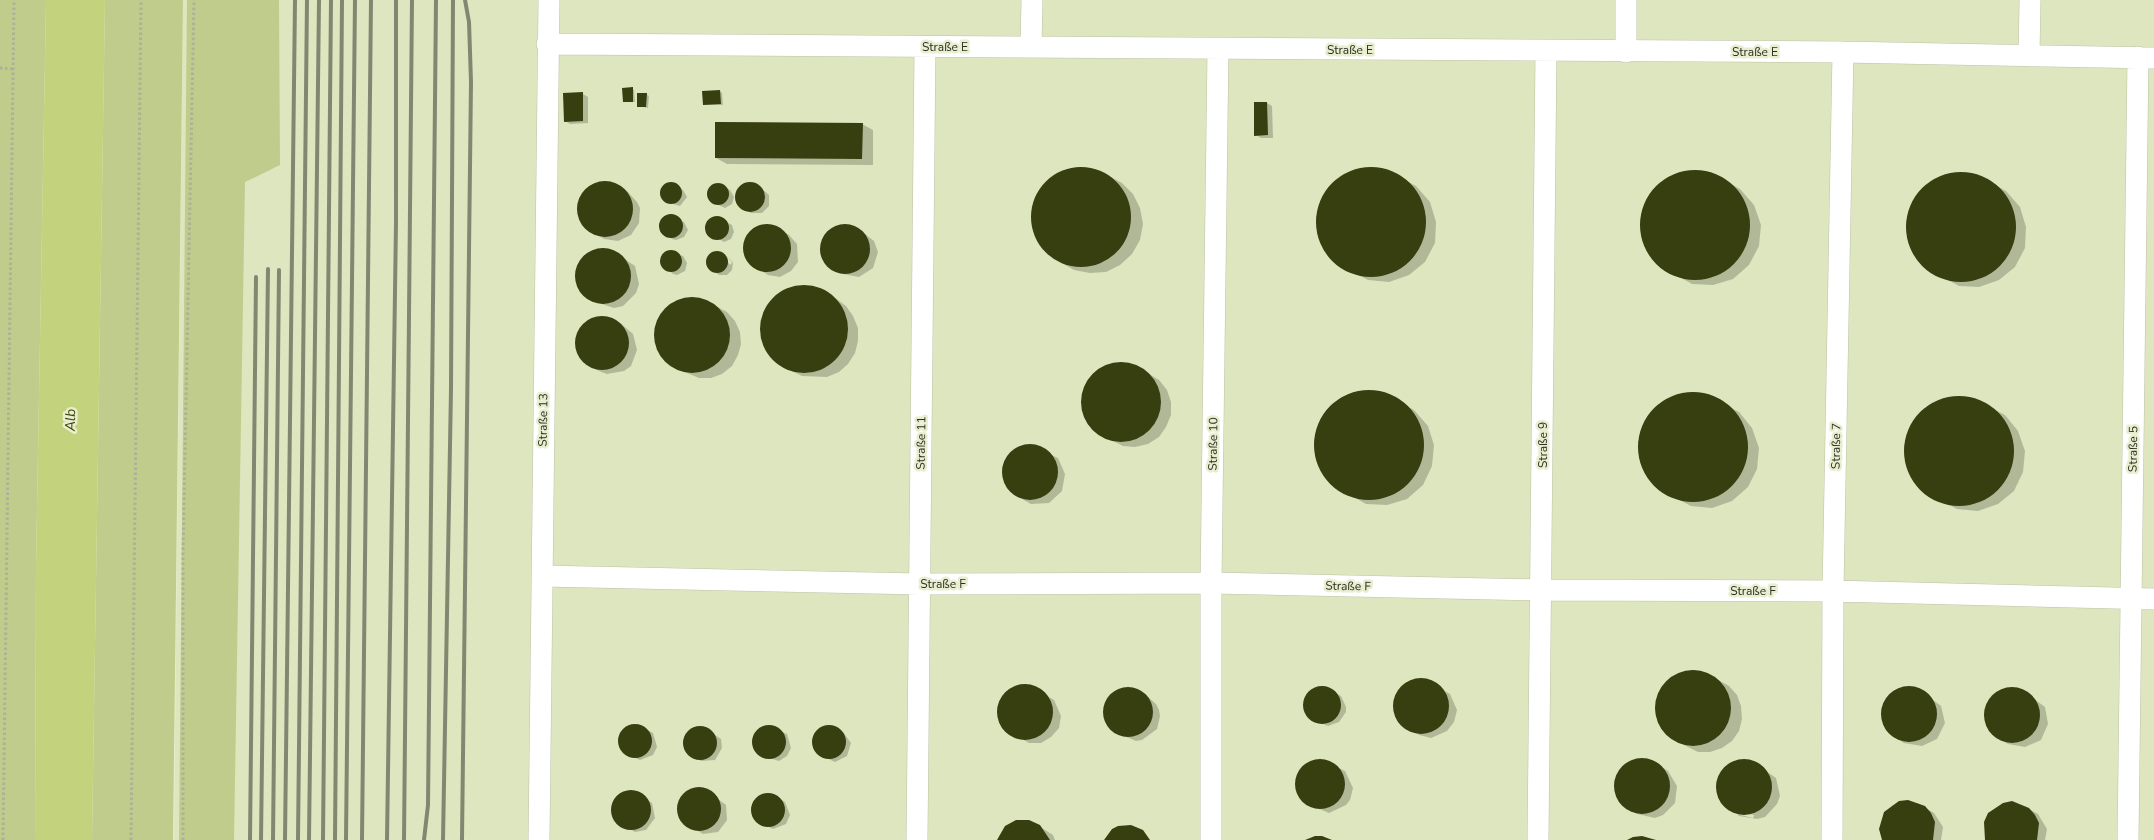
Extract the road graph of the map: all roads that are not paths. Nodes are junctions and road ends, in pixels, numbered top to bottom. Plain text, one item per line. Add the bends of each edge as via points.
1 (549, 0) edge
2 (1032, 0) edge
3 (1626, 0) edge
4 (2030, 0) edge
5 (547, 44) junction
6 (925, 47) junction
7 (1031, 47) junction
8 (1218, 49) junction
9 (1546, 51) junction
10 (1626, 52) junction
11 (1843, 52) junction
12 (2029, 56) junction
13 (2146, 57) edge
14 (542, 576) junction
15 (1211, 583) junction
16 (920, 584) junction
17 (1542, 590) junction
18 (1833, 591) junction
19 (2154, 598) edge
20 (2132, 599) junction
21 (539, 840) edge
22 (917, 840) edge
23 (1211, 840) edge
24 (1538, 840) edge
25 (1832, 840) edge
26 (2128, 840) edge

1 - 5 lane, Straße 13
2 - 7 lane
3 - 10 lane
4 - 12 lane
5 - 6 lane, Straße E
5 - 14 lane, Straße 13
6 - 7 lane, Straße E
6 - 16 lane, Straße 11
7 - 8 lane, Straße E
8 - 9 lane, Straße E
8 - 15 lane, Straße 10
9 - 10 lane, Straße E
9 - 17 lane, Straße 9
10 - 11 lane, Straße E
11 - 12 lane, Straße E
11 - 18 lane, Straße 7
12 - 13 lane, Straße E
13 - 20 lane, Straße 5
14 - 16 lane, Straße F
14 - 21 lane, Straße 13
15 - 16 lane, Straße F
15 - 17 lane, Straße F
15 - 23 lane, Straße 10
16 - 22 lane, Straße 11
17 - 18 lane, Straße F
17 - 24 lane, Straße 9
18 - 20 lane, Straße F
18 - 25 lane, Straße 7
19 - 20 lane, Straße F
20 - 26 lane, Straße 5

